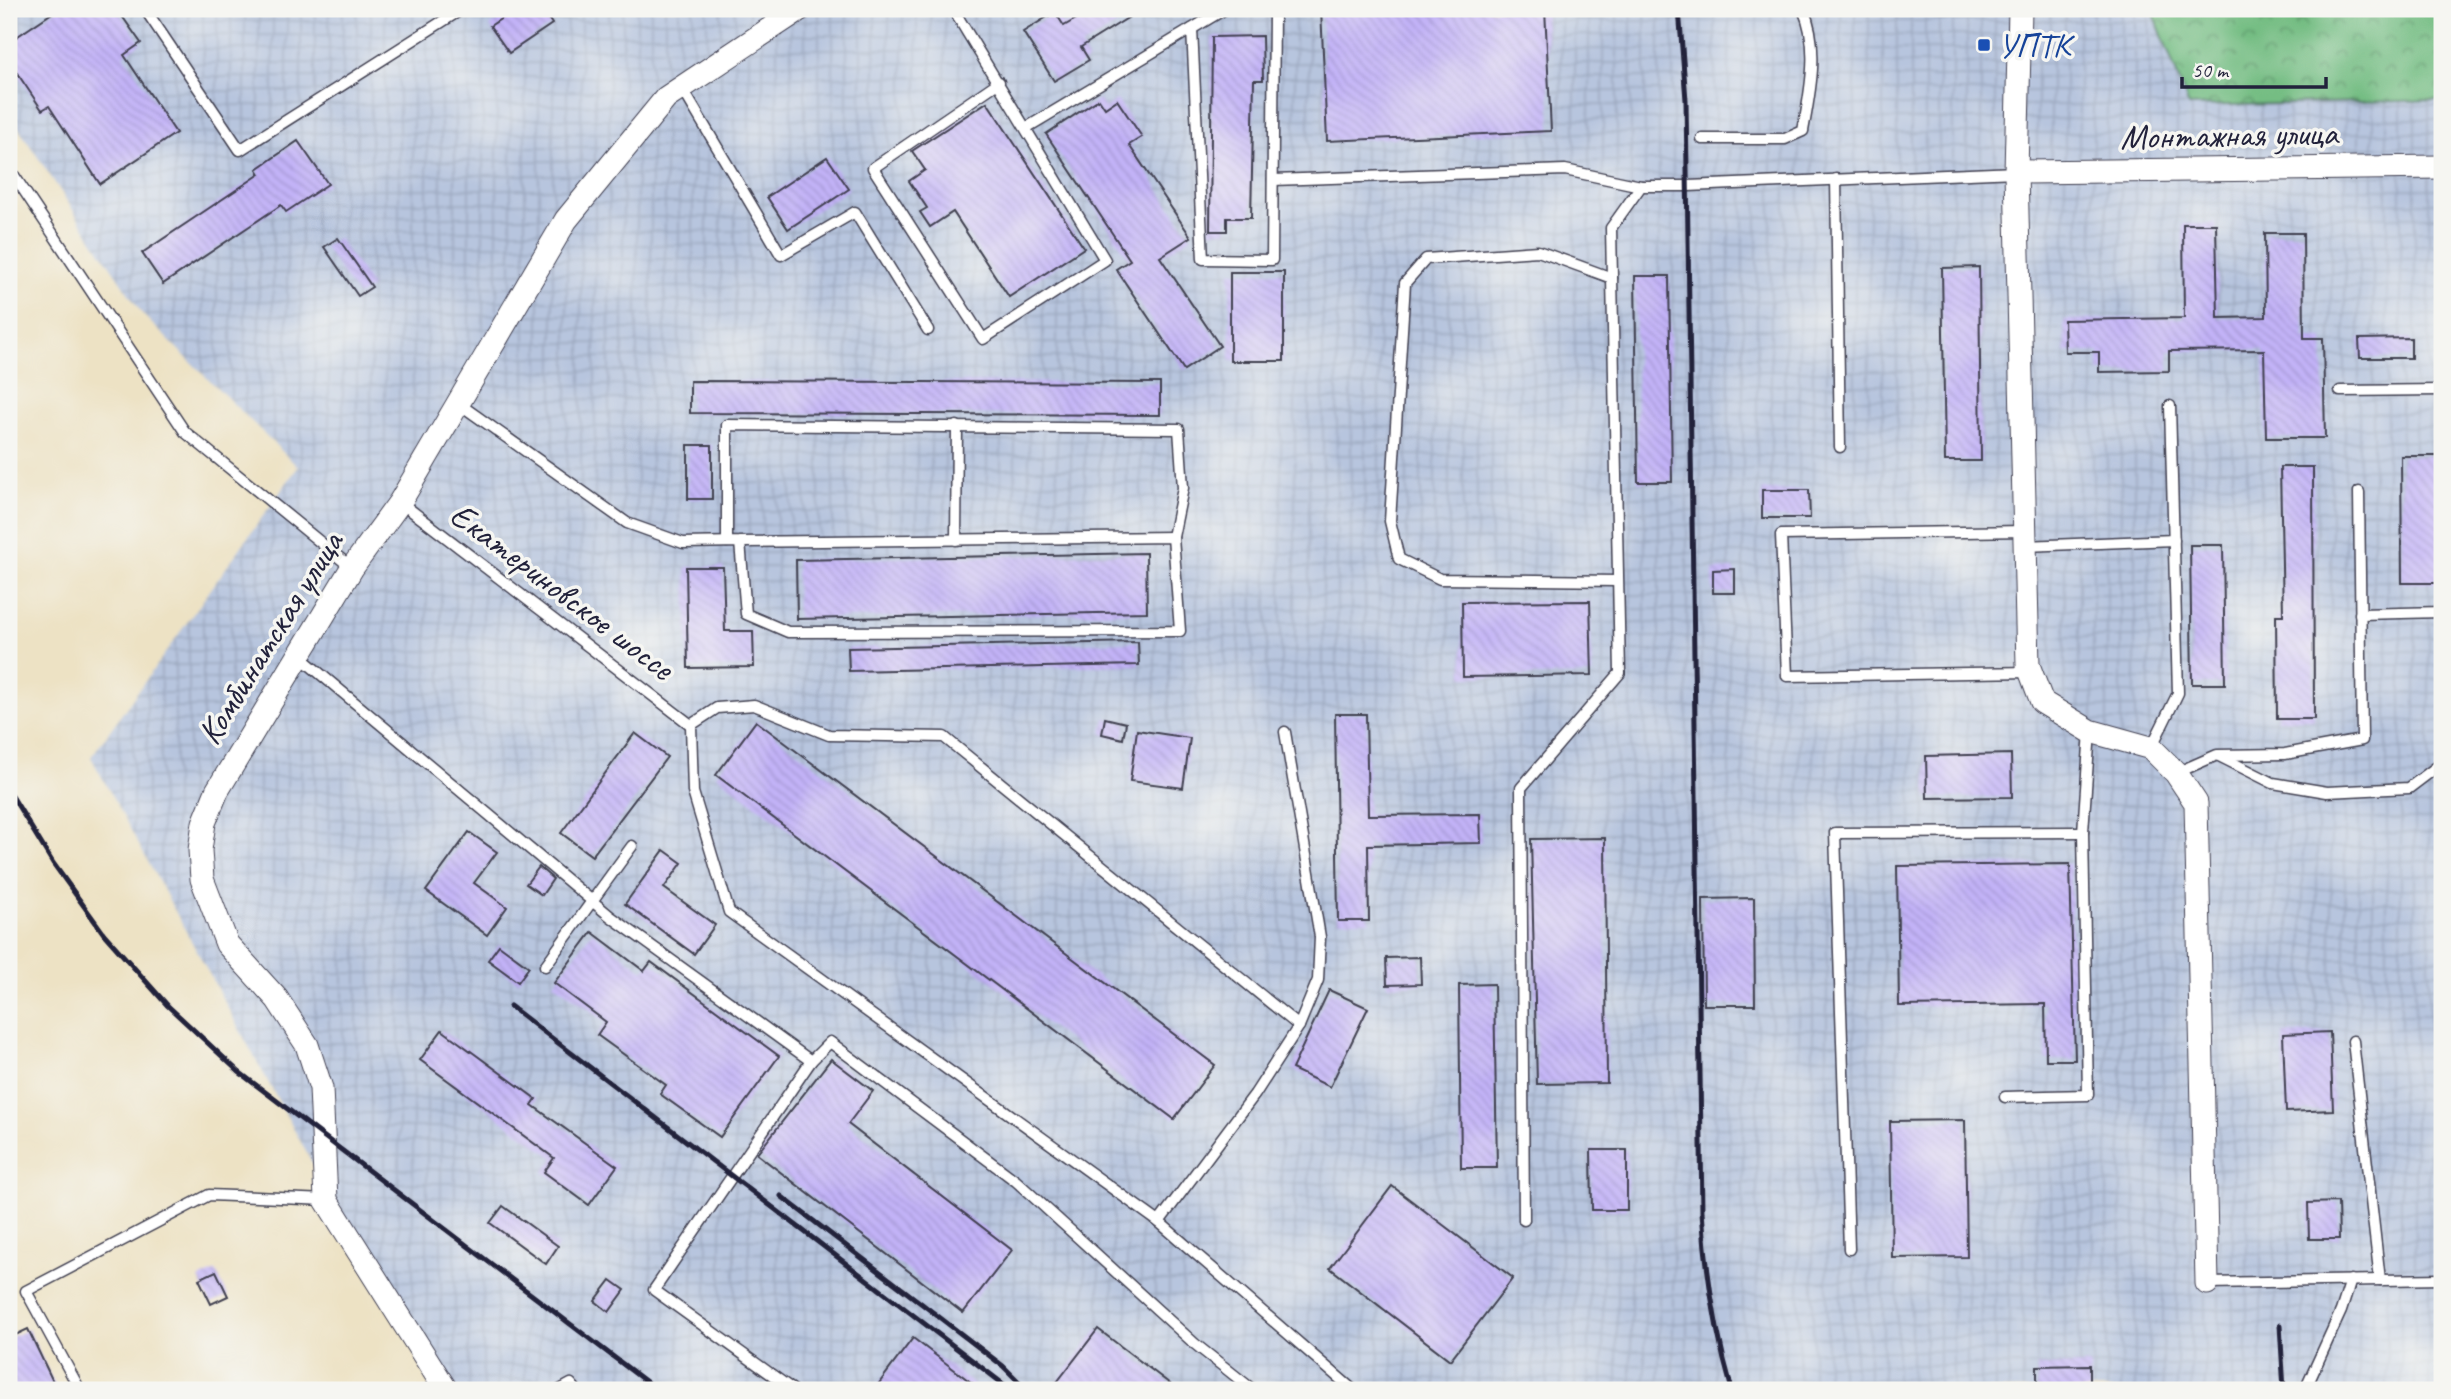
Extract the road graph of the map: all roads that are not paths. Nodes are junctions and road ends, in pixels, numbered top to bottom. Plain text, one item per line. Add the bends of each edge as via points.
1 (145, 9) edge
2 (800, 9) edge
3 (953, 9) edge
4 (1225, 9) edge
5 (1274, 9) edge
6 (1803, 9) edge
7 (2020, 9) edge
8 (454, 11) edge
9 (1192, 29) junction
10 (999, 82) junction
11 (682, 88) junction
12 (1026, 128) junction
13 (1702, 139) dead end
14 (2442, 167) edge
15 (9, 168) edge
16 (2016, 172) junction
17 (1836, 179) junction
18 (1273, 180) junction
19 (1641, 186) junction
20 (1612, 278) junction
21 (928, 330) dead end
22 (2442, 390) edge
23 (2340, 391) dead end
24 (458, 403) junction
25 (2170, 406) dead end
26 (957, 426) junction
27 (1840, 447) dead end
28 (2359, 492) dead end
29 (400, 502) junction
30 (1173, 537) junction
31 (2025, 539) junction
32 (956, 540) junction
33 (2174, 540) junction
34 (727, 542) junction
35 (740, 542) junction
36 (352, 568) junction
37 (1617, 581) junction
38 (2442, 612) edge
39 (2360, 614) junction
40 (299, 656) junction
41 (2031, 672) junction
42 (691, 725) junction
43 (2090, 731) junction
44 (1285, 732) dead end
45 (2151, 748) junction
46 (2217, 755) junction
47 (2442, 763) edge
48 (2176, 773) junction
49 (2083, 832) junction
50 (632, 846) dead end
51 (592, 900) junction
52 (545, 966) dead end
53 (1299, 1026) junction
54 (2353, 1041) dead end
55 (811, 1061) junction
56 (2005, 1097) dead end
57 (326, 1200) junction
58 (1524, 1220) dead end
59 (1159, 1222) junction
60 (1849, 1249) dead end
61 (2442, 1279) edge
62 (2351, 1280) junction
63 (2380, 1280) junction
64 (2207, 1283) joint
65 (80, 1390) edge
66 (446, 1390) edge
67 (560, 1390) edge
68 (576, 1390) edge
69 (793, 1390) edge
70 (1253, 1390) edge
71 (1353, 1390) edge
72 (2305, 1390) edge

1 - 8 lane via 240,150
2 - 11 street, Комбинатская улица
3 - 10 lane
4 - 9 lane
5 - 18 lane
6 - 13 lane via 1811,27 1811,87 1803,131 1785,139
7 - 16 street
9 - 12 lane
9 - 18 lane via 1203,260 1272,260
10 - 12 lane
10 - 12 lane via 873,167 983,339 1105,260
11 - 21 lane via 781,255 855,212
11 - 24 street, Комбинатская улица via 666,98 566,220
14 - 16 street, Монтажная улица
15 - 36 lane via 185,432
16 - 17 lane
16 - 31 street
17 - 19 lane
17 - 27 lane
18 - 19 lane via 1565,170
19 - 20 lane via 1611,228
20 - 37 lane
20 - 37 lane via 1538,251 1426,259 1405,283 1390,521 1399,559 1440,579
22 - 23 lane
24 - 29 street, Комбинатская улица
24 - 34 lane via 627,523 683,543
25 - 33 lane
26 - 30 lane via 1179,429 1183,488
26 - 32 lane
26 - 34 lane via 727,425
28 - 39 lane
29 - 36 street, Комбинатская улица
29 - 42 lane, Екатериновское шоссе
30 - 32 lane
30 - 35 lane via 1180,631 788,632 746,614
31 - 33 lane
31 - 41 street
31 - 41 lane via 1781,535 1787,676
32 - 35 lane
33 - 45 lane via 2178,693
34 - 35 lane
36 - 40 street, Комбинатская улица
37 - 58 lane via 1620,673 1521,789
38 - 39 lane
39 - 46 lane via 2362,740 2285,754
40 - 51 lane
40 - 57 street, Комбинатская улица via 217,792 204,823 200,850 202,879 228,944 277,999 307,1045 321,1088
41 - 43 street via 2042,702
42 - 53 lane via 718,708 754,705 829,735 944,737
42 - 59 lane via 693,792 729,912
43 - 45 street
43 - 49 lane
44 - 53 lane via 1320,937 1318,980
45 - 48 street
46 - 47 lane via 2273,783 2327,792 2409,788
46 - 48 lane
48 - 64 street via 2196,803
49 - 56 lane via 2088,1095
49 - 60 lane via 1835,833
50 - 51 lane
51 - 52 lane
51 - 55 lane
53 - 59 lane via 1255,1094
54 - 63 lane
55 - 69 lane via 654,1290
55 - 70 lane via 830,1042 1016,1181 1195,1344
57 - 65 lane via 209,1195 26,1291
57 - 66 street, Комбинатская улица
59 - 71 lane
61 - 63 lane
62 - 63 lane
62 - 64 lane
62 - 72 lane
67 - 68 lane via 571,1384

